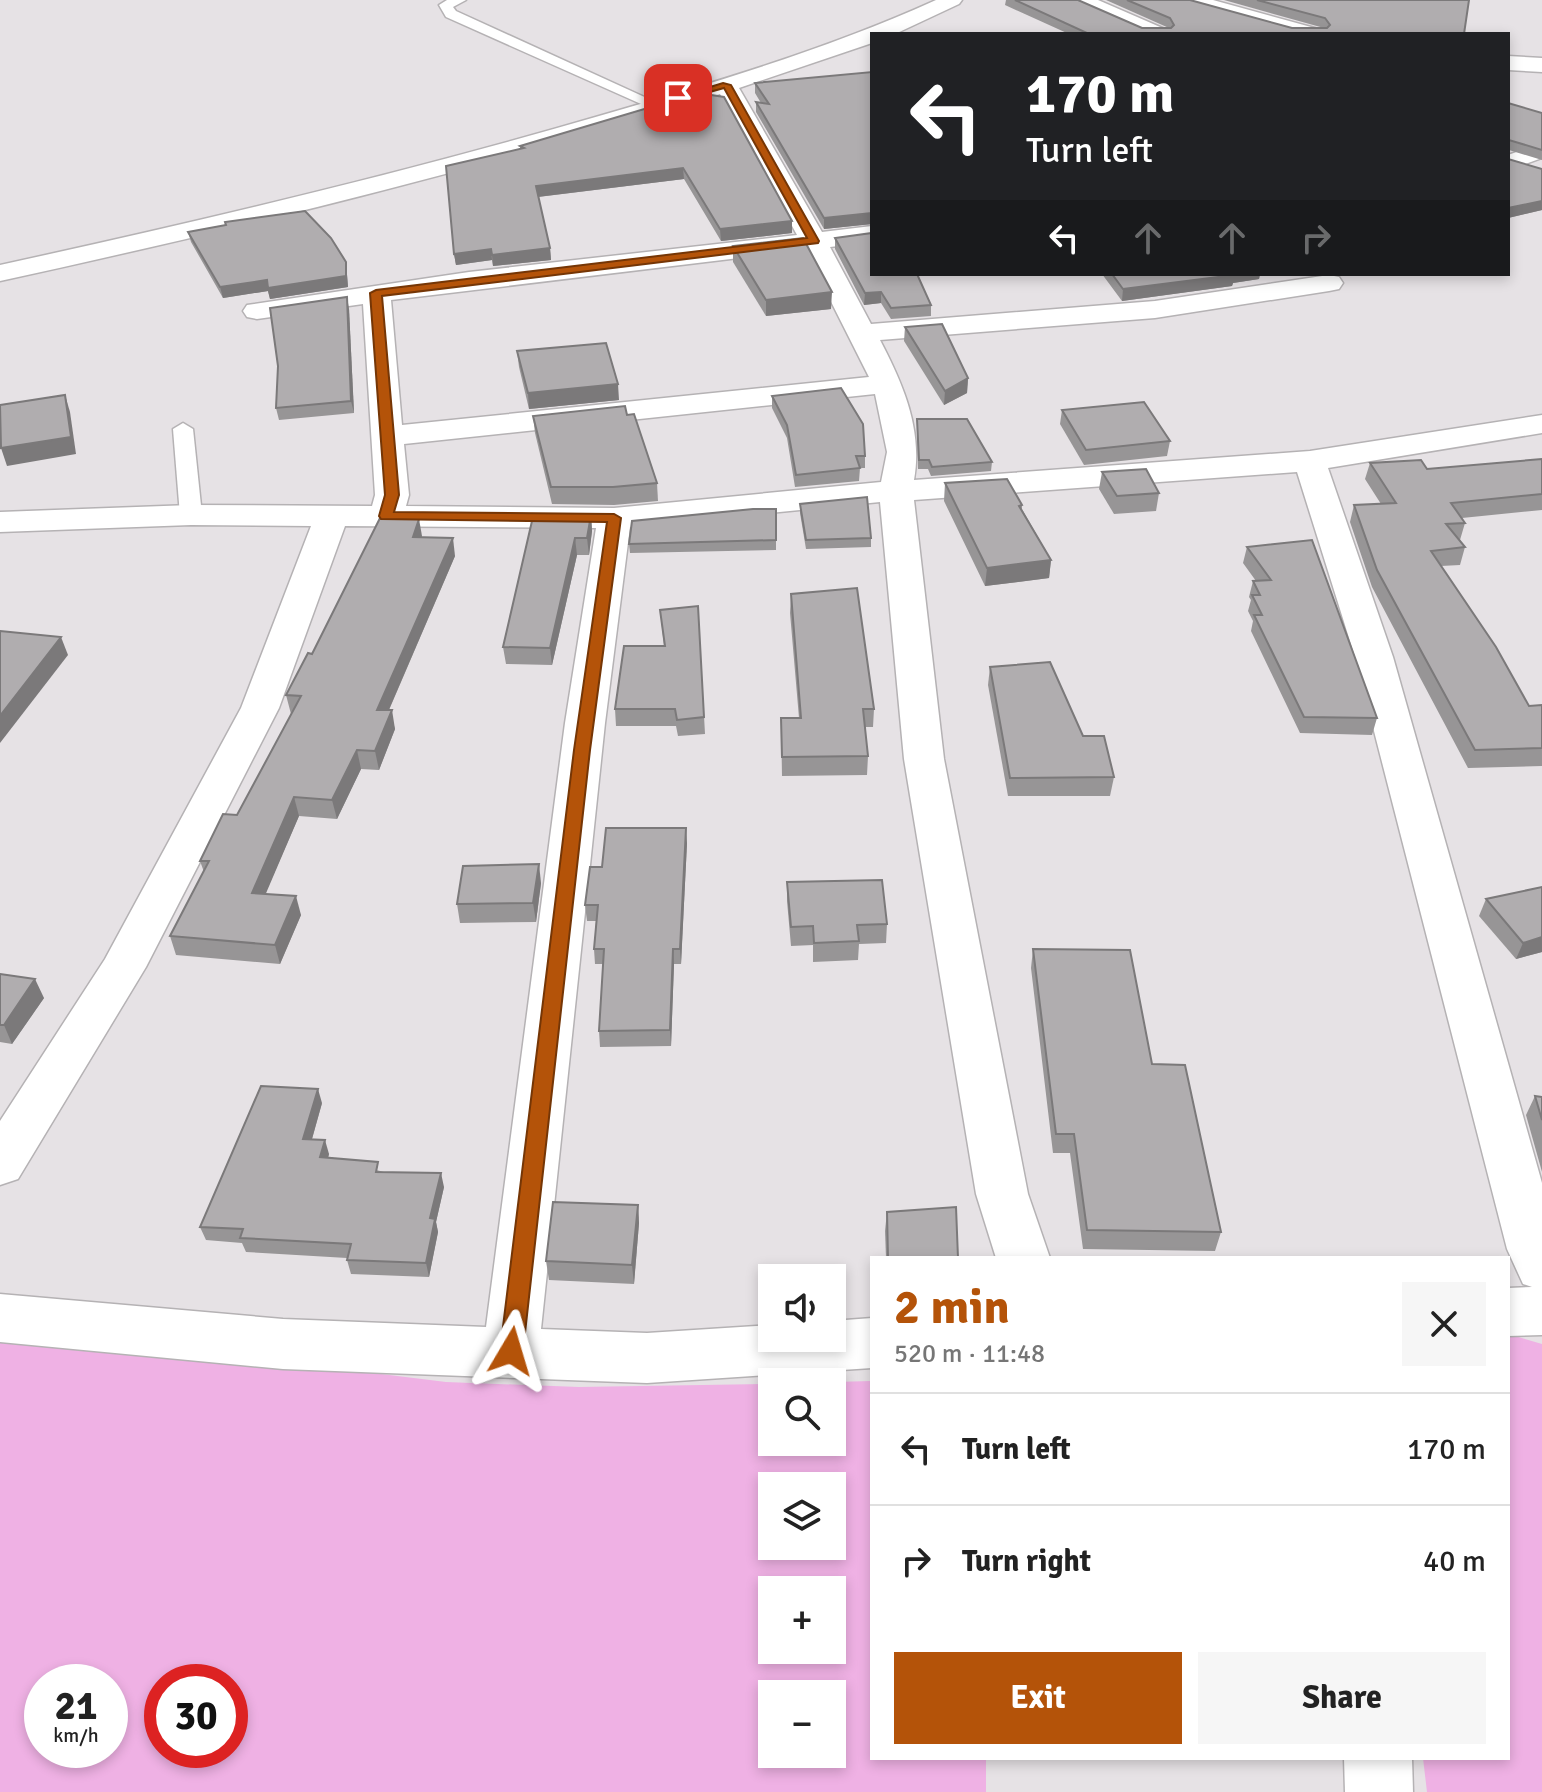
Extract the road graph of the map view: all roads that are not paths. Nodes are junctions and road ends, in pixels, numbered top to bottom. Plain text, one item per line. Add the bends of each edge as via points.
1 (460, 0) edge
2 (952, 0) edge
3 (1081, 0) edge
4 (1190, 0) edge
5 (882, 32) edge
6 (1155, 32) edge
7 (1308, 32) edge
8 (870, 37) edge
9 (1510, 63) edge
10 (1542, 65) edge
11 (726, 85) junction
12 (655, 105) junction
13 (1542, 150) edge
14 (1511, 160) edge
15 (1542, 171) edge
16 (870, 234) edge
17 (814, 241) junction
18 (0, 273) edge
19 (1329, 283) dead end
20 (376, 293) junction
21 (257, 311) dead end
22 (863, 333) junction
23 (888, 384) junction
24 (1540, 427) edge
25 (183, 429) dead end
26 (388, 436) junction
27 (1310, 461) junction
28 (896, 491) junction
29 (191, 515) junction
30 (332, 516) junction
31 (386, 516) junction
32 (614, 518) junction
33 (0, 522) edge
34 (0, 1164) edge
35 (1022, 1256) edge
36 (1542, 1268) edge
37 (1542, 1311) edge
38 (1510, 1312) edge
39 (0, 1318) edge
40 (870, 1343) edge
41 (511, 1351) junction
42 (1378, 1760) edge
43 (1379, 1792) edge

1 - 12 lane via 445,5 451,14
2 - 5 street
3 - 6 street
4 - 7 street
8 - 11 street
9 - 10 street
11 - 12 street
11 - 17 street
12 - 18 street via 354,193
13 - 14 street
14 - 15 street
16 - 17 street
17 - 20 street
17 - 22 street
19 - 22 street via 1124,314
20 - 21 street
20 - 26 street
22 - 23 street
23 - 26 street
23 - 28 street via 903,452
24 - 27 street
25 - 29 lane
26 - 31 street via 392,495
27 - 28 street
27 - 36 street via 1374,657
28 - 32 street
28 - 35 street via 924,759 1002,1194
29 - 30 street
29 - 33 street
30 - 31 street
30 - 34 street via 260,708 123,967
31 - 32 street
32 - 41 street
37 - 38 street
39 - 41 street via 283,1344
40 - 41 street via 647,1358
42 - 43 street

